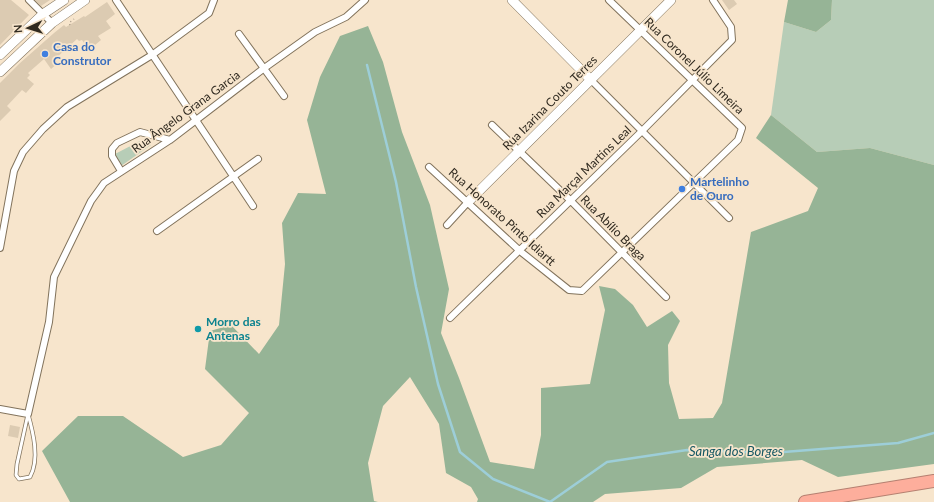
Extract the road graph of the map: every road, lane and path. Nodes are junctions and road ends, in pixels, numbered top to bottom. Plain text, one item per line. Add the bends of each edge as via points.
1 (29, 0) edge
2 (64, 0) edge
3 (85, 0) edge
4 (116, 0) edge
5 (214, 0) edge
6 (365, 0) edge
7 (512, 0) edge
8 (608, 0) edge
9 (671, 0) edge
10 (713, 0) edge
11 (43, 14) junction
12 (74, 19) dead end
13 (52, 23) junction
14 (70, 25) dead end
15 (640, 29) junction
16 (239, 34) dead end
17 (0, 55) edge
18 (152, 55) junction
19 (263, 69) junction
20 (0, 72) edge
21 (693, 79) junction
22 (590, 80) junction
23 (284, 96) dead end
24 (195, 120) junction
25 (492, 125) dead end
26 (642, 131) junction
27 (170, 140) junction
28 (518, 151) junction
29 (258, 159) dead end
30 (429, 167) dead end
31 (121, 171) junction
32 (233, 175) junction
33 (693, 182) junction
34 (570, 200) junction
35 (468, 202) junction
36 (253, 206) dead end
37 (730, 218) dead end
38 (447, 225) dead end
39 (157, 231) dead end
40 (0, 248) edge
41 (520, 251) junction
42 (623, 252) junction
43 (666, 297) dead end
44 (450, 318) dead end
45 (0, 408) edge
46 (28, 414) junction
47 (934, 482) edge
48 (805, 502) edge

1 - 11 street
2 - 11 street
3 - 13 street
4 - 18 street
5 - 18 street via 209,13
6 - 19 street, Rua Ângelo Grana Garcia via 346,17 315,32
7 - 22 street
8 - 15 street, Rua Coronel Júlio Limeira
9 - 15 street, Rua Izarina Couto Terres
10 - 21 street, Rua Marçal Martins Leal via 731,27 732,40
11 - 13 street
11 - 17 street
12 - 14 path
13 - 20 street
15 - 21 street, Rua Coronel Júlio Limeira
15 - 22 street, Rua Izarina Couto Terres
16 - 19 street
18 - 24 street
18 - 40 street via 67,108 43,129 23,152 14,171
19 - 23 street
19 - 24 street, Rua Ângelo Grana Garcia
21 - 26 street, Rua Marçal Martins Leal
21 - 33 street, Rua Coronel Júlio Limeira via 742,128 738,140
22 - 26 street
22 - 28 street, Rua Izarina Couto Terres
24 - 27 street, Rua Ângelo Grana Garcia
24 - 32 street
25 - 28 street, Rua Abílio Braga
26 - 33 street
26 - 34 street, Rua Marçal Martins Leal
27 - 31 street, Rua Ângelo Grana Garcia
27 - 31 street via 140,132 117,143 112,149 112,156
28 - 34 street, Rua Abílio Braga
28 - 35 street, Rua Izarina Couto Terres
29 - 32 street
30 - 35 street, Rua Honorato Pinto Idiartt
31 - 46 street, Rua Ângelo Grana Garcia via 104,183 91,201 54,278 49,322
32 - 36 street
32 - 39 street
33 - 37 street
33 - 42 street
34 - 41 street, Rua Marçal Martins Leal
34 - 42 street, Rua Abílio Braga
35 - 38 street, Rua Izarina Couto Terres
35 - 41 street, Rua Honorato Pinto Idiartt
41 - 42 street, Rua Honorato Pinto Idiartt via 569,290 582,291
41 - 44 street, Rua Marçal Martins Leal
42 - 43 street, Rua Abílio Braga
45 - 46 street
46 - 46 lane via 17,464 16,475 19,479 30,477 35,459
47 - 48 highway

